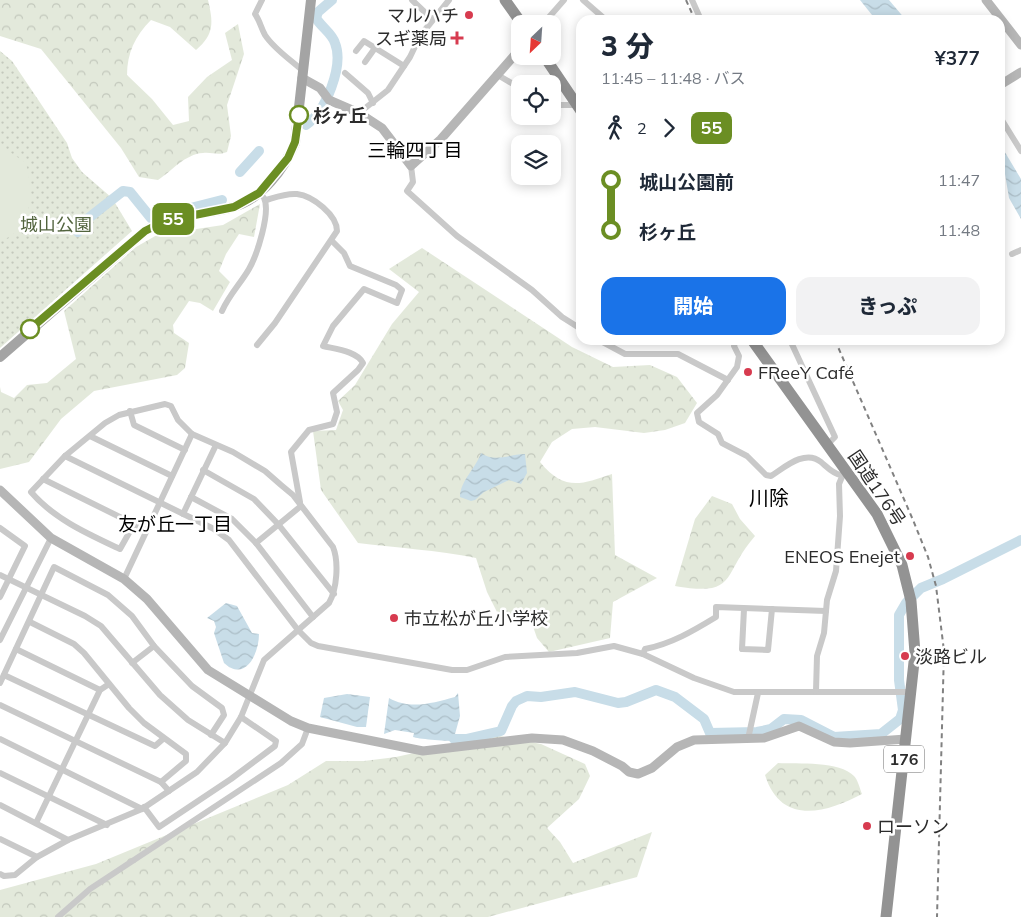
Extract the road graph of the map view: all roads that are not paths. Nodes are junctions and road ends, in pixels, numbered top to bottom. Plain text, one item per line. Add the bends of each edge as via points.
1 (262, 0) edge
2 (311, 0) edge
3 (412, 0) edge
4 (449, 0) edge
5 (505, 0) edge
6 (564, 0) edge
7 (583, 0) edge
8 (692, 0) edge
9 (986, 0) edge
10 (516, 15) edge
11 (550, 15) edge
12 (600, 15) edge
13 (699, 15) edge
14 (998, 15) edge
15 (432, 19) junction
16 (1005, 24) edge
17 (1021, 45) edge
18 (374, 48) junction
19 (356, 51) dead end
20 (511, 58) edge
21 (364, 62) dead end
22 (550, 65) edge
23 (404, 66) junction
24 (1021, 72) edge
25 (345, 73) dead end
26 (496, 74) junction
27 (303, 75) junction
28 (1005, 82) edge
29 (511, 83) edge
30 (373, 103) junction
31 (576, 103) edge
32 (561, 106) edge
33 (576, 108) edge
34 (359, 114) junction
35 (1005, 125) edge
36 (1021, 151) edge
37 (411, 166) junction
38 (262, 197) junction
39 (332, 241) junction
40 (1021, 250) edge
41 (1012, 254) dead end
42 (222, 311) dead end
43 (576, 326) edge
44 (257, 345) dead end
45 (608, 345) edge
46 (734, 345) edge
47 (755, 345) edge
48 (792, 345) edge
49 (0, 357) edge
50 (728, 380) junction
51 (130, 412) junction
52 (192, 434) junction
53 (90, 436) junction
54 (216, 445) junction
55 (826, 446) junction
56 (185, 450) junction
57 (65, 456) junction
58 (204, 470) junction
59 (843, 473) junction
60 (172, 476) junction
61 (43, 479) junction
62 (0, 490) edge
63 (191, 497) junction
64 (160, 502) junction
65 (301, 506) junction
66 (183, 514) junction
67 (134, 524) junction
68 (278, 524) junction
69 (2, 530) edge
70 (147, 530) junction
71 (51, 538) junction
72 (0, 539) edge
73 (256, 543) junction
74 (0, 575) edge
75 (8, 579) junction
76 (124, 579) junction
77 (25, 587) junction
78 (42, 594) junction
79 (334, 594) junction
80 (0, 597) edge
81 (744, 609) junction
82 (772, 609) junction
83 (826, 611) junction
84 (312, 616) junction
85 (30, 622) junction
86 (298, 630) junction
87 (0, 640) edge
88 (154, 646) junction
89 (16, 649) junction
90 (643, 654) junction
91 (132, 664) junction
92 (4, 675) junction
93 (0, 683) edge
94 (109, 684) junction
95 (100, 690) junction
96 (816, 691) junction
97 (904, 691) junction
98 (758, 692) junction
99 (249, 695) junction
100 (0, 705) edge
101 (88, 715) junction
102 (241, 717) junction
103 (308, 728) junction
104 (211, 735) junction
105 (749, 735) junction
106 (0, 739) edge
107 (163, 739) junction
108 (906, 739) junction
109 (75, 741) junction
110 (225, 743) junction
111 (62, 770) junction
112 (0, 773) edge
113 (161, 782) junction
114 (169, 791) junction
115 (49, 796) junction
116 (0, 805) edge
117 (143, 808) junction
118 (36, 823) junction
119 (107, 825) junction
120 (0, 839) edge
121 (68, 840) junction
122 (38, 858) junction
123 (0, 874) edge
124 (58, 917) edge
125 (886, 917) edge

1 - 27 street via 255,14 264,34
2 - 27 main road
3 - 15 street
4 - 15 street
5 - 10 highway
6 - 11 street
7 - 12 street
8 - 13 street
9 - 14 street
15 - 23 street
16 - 17 street
18 - 19 street via 364,41
18 - 21 street
18 - 23 street
20 - 26 street
22 - 31 highway
23 - 30 street via 388,90
24 - 28 street
25 - 30 street via 368,93
26 - 29 street
26 - 37 street via 491,84
27 - 34 street via 329,100
27 - 38 main road via 295,142
30 - 34 street
32 - 33 street
34 - 37 street via 386,132
35 - 36 street
37 - 43 street via 413,182 407,191 411,195 457,236
38 - 39 street via 298,194 323,208 337,223
38 - 42 street via 265,218 256,252 250,268
38 - 49 main road via 234,207 165,221 145,231
39 - 44 street
39 - 65 street via 344,253 350,266 402,290 397,303 364,289 333,326 323,346 350,353 363,363 333,394 337,412 333,424 309,430 291,452
40 - 41 street
45 - 50 street via 625,354 678,354
46 - 50 street via 739,362
47 - 55 highway, 国道176号 / 176
48 - 55 street via 835,437
50 - 59 street via 718,395 698,413 698,422 718,434 722,443 747,456 766,475 771,476 788,464 809,457 816,458 834,473
51 - 52 street via 169,405
51 - 53 street via 105,423
51 - 56 street via 134,425
52 - 54 street
52 - 56 street
53 - 57 street
53 - 60 street
54 - 58 street
54 - 65 street via 265,471
55 - 59 highway, 国道176号 / 176
56 - 60 street
57 - 61 street
57 - 64 street
58 - 63 street
58 - 68 street via 254,499
59 - 83 street via 838,502 836,571
59 - 97 highway, 国道176号 / 176 via 885,529 902,565 910,598 915,653
60 - 64 street
61 - 67 street
61 - 67 street via 31,492 41,504 76,528 106,543 120,549
62 - 71 street
63 - 66 street
63 - 73 street via 232,519
64 - 66 street
64 - 70 street
65 - 68 street
65 - 79 street via 336,553
66 - 86 street via 214,529 228,540
67 - 70 street
68 - 73 street
68 - 79 street
69 - 72 street
69 - 75 street via 25,546
70 - 76 street
71 - 76 street
71 - 77 street
73 - 84 street
74 - 75 street
75 - 77 street
75 - 80 street
76 - 99 street via 147,599 198,662
77 - 78 street
77 - 87 street
78 - 85 street
78 - 88 street via 54,567 108,595 132,616
78 - 91 street via 101,626
79 - 84 street via 329,603
81 - 82 street
81 - 82 street via 742,649 768,650
81 - 90 street via 716,607 716,617 680,638 644,649
82 - 83 street
83 - 96 street via 824,633 816,656
84 - 86 street
85 - 89 street
85 - 94 street via 74,644
86 - 90 street via 318,646 452,670 467,670 505,657 577,654 614,646
86 - 99 street via 264,660
88 - 91 street
88 - 104 street via 192,686 222,708 224,715
89 - 92 street
89 - 95 street
90 - 98 street via 721,689
91 - 104 street via 160,696
92 - 93 street
92 - 101 street
94 - 95 street
94 - 107 street via 134,714
95 - 101 street
96 - 97 street
96 - 98 street
97 - 108 highway, 国道176号 / 176
98 - 105 street
99 - 102 street
99 - 103 street
100 - 109 street
101 - 107 street via 155,746
101 - 109 street
102 - 110 street
102 - 117 street via 276,741 275,746 159,827
103 - 105 street via 423,750 532,738 563,740 638,774 652,768 677,747 694,740
103 - 124 street via 302,744 281,763 90,889
104 - 110 street
105 - 108 street via 764,738 799,726 834,742
106 - 111 street
107 - 113 street via 186,754 186,760
108 - 125 highway, 国道176号 / 176
109 - 111 street
109 - 113 street
110 - 114 street via 197,772
111 - 115 street
111 - 117 street
112 - 115 street
113 - 114 street
114 - 117 street
115 - 118 street
115 - 119 street
116 - 118 street
117 - 119 street
118 - 121 street
119 - 121 street
120 - 122 street
121 - 122 street
122 - 123 street via 14,875

